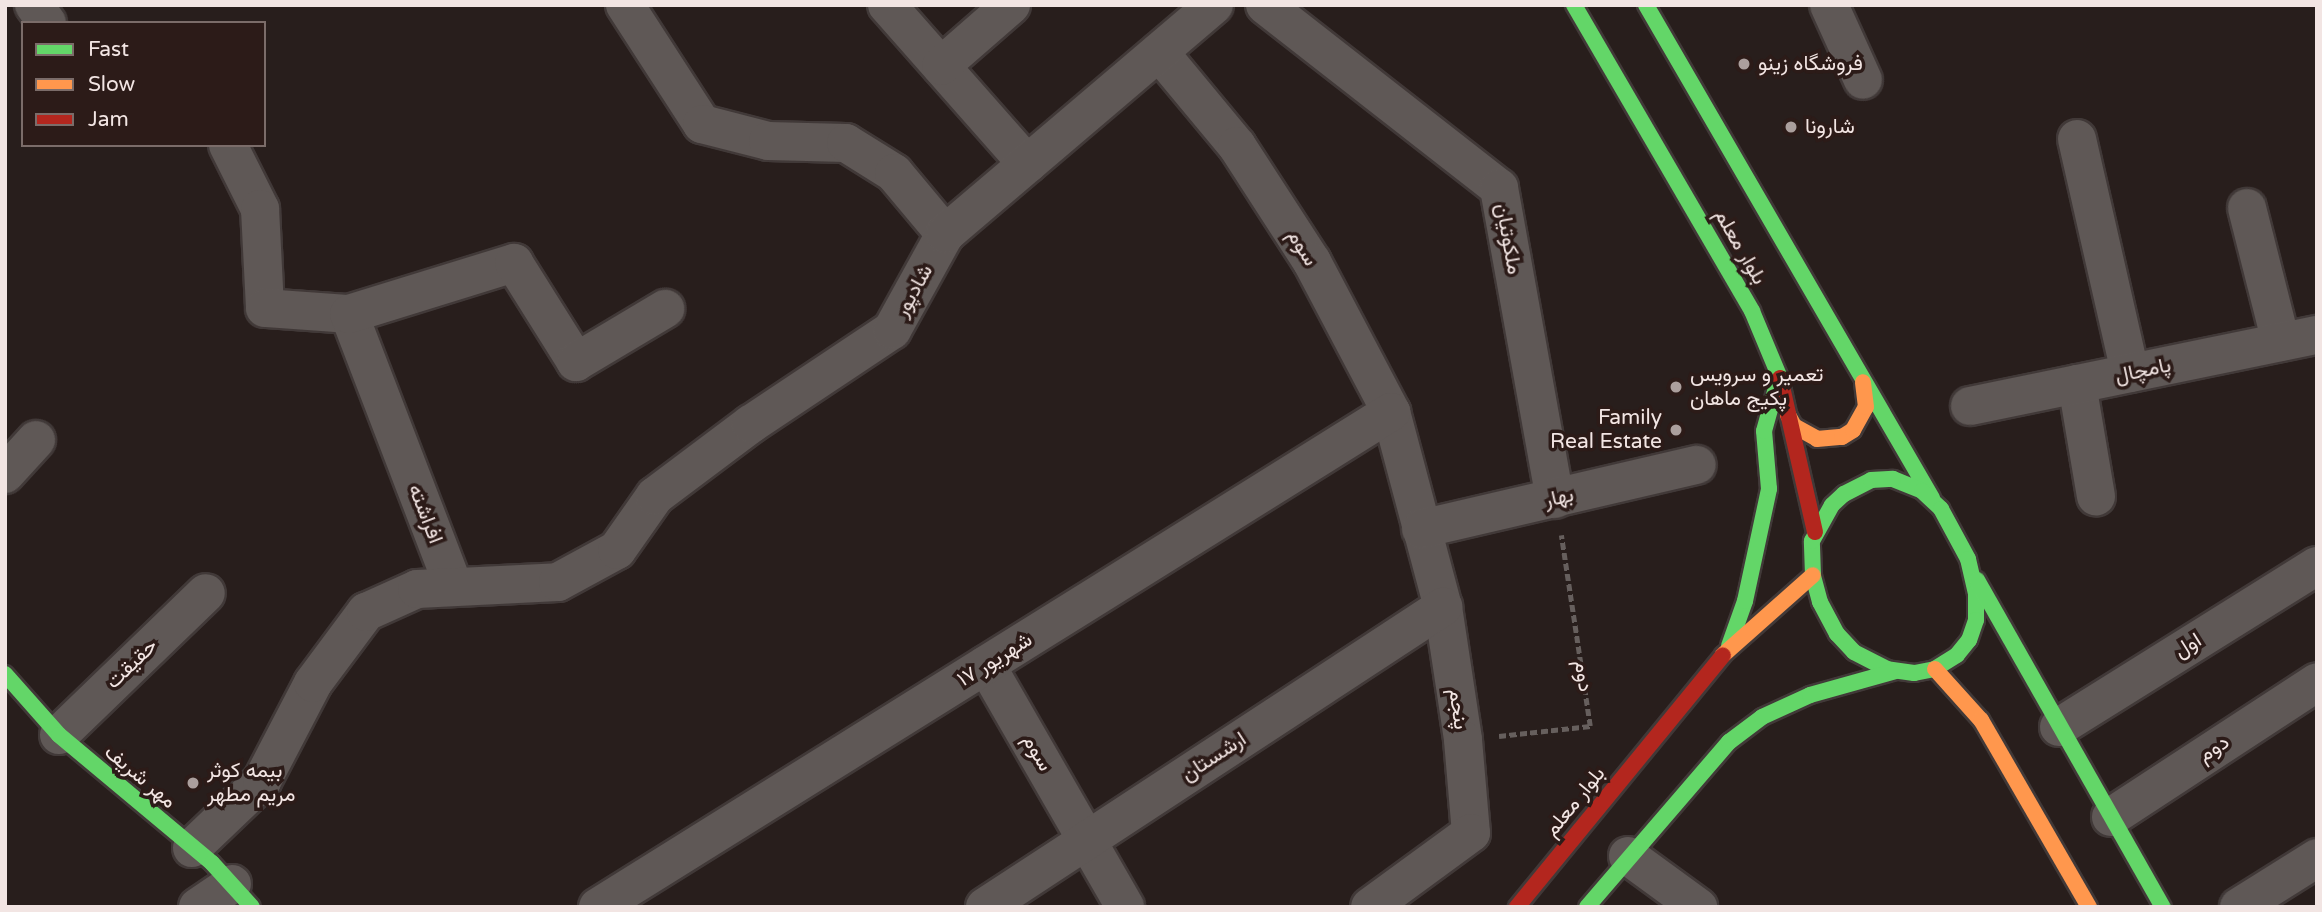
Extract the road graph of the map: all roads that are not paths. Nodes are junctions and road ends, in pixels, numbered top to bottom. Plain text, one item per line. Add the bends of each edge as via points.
1 (34, 5) edge
2 (625, 5) edge
3 (887, 5) edge
4 (1011, 5) edge
5 (1214, 5) edge
6 (1265, 5) edge
7 (1574, 5) edge
8 (1646, 5) edge
9 (1829, 5) edge
10 (46, 21) edge
11 (1159, 52) junction
12 (941, 66) junction
13 (1863, 80) dead end
14 (2077, 139) dead end
15 (229, 147) edge
16 (1027, 164) junction
17 (2247, 208) dead end
18 (945, 234) junction
19 (664, 309) dead end
20 (349, 314) junction
21 (2299, 339) edge
22 (2130, 373) junction
23 (1779, 376) junction
24 (1863, 382) junction
25 (2077, 384) junction
26 (1970, 406) dead end
27 (1391, 412) junction
28 (1788, 415) junction
29 (36, 440) dead end
30 (1697, 465) dead end
31 (1404, 466) joint
32 (5, 474) edge
33 (2096, 496) dead end
34 (1932, 498) junction
35 (1555, 499) junction
36 (1421, 528) junction
37 (1815, 531) junction
38 (2317, 566) edge
39 (1973, 573) junction
40 (1812, 575) junction
41 (454, 587) junction
42 (206, 593) dead end
43 (1443, 607) junction
44 (1728, 649) junction
45 (986, 665) junction
46 (1935, 669) junction
47 (1896, 671) junction
48 (5, 674) edge
49 (2317, 682) edge
50 (2059, 727) junction
51 (59, 735) junction
52 (2111, 817) junction
53 (1087, 840) junction
54 (192, 848) junction
55 (1628, 856) junction
56 (2317, 858) edge
57 (242, 895) edge
58 (198, 907) edge
59 (598, 907) edge
60 (985, 907) edge
61 (1125, 907) edge
62 (1370, 907) edge
63 (1517, 907) edge
64 (1587, 907) edge
65 (1698, 907) edge
66 (2090, 907) edge
67 (2163, 907) edge
68 (2239, 907) edge

1 - 10 street
2 - 18 street via 702,124 768,141 846,144 894,173
3 - 12 street
4 - 12 street
5 - 11 street
6 - 35 street, ملکوتیان via 1499,188
7 - 23 main road, بلوار معلم via 1752,310
8 - 24 main road, بلوار معلم
9 - 13 street
11 - 16 street
11 - 27 street, سوم via 1237,146 1312,262
12 - 16 street
14 - 22 street
15 - 20 street via 260,209 265,308
16 - 18 street
17 - 21 street
18 - 41 street, شادپور via 892,330 751,424 655,496 617,550 558,582
19 - 20 street via 576,362 514,263
20 - 41 street, افراشته
21 - 22 street, پامچال
22 - 25 street, پامچال
23 - 28 main road, بلوار معلم
23 - 44 main road via 1764,430 1769,489 1745,601
24 - 28 main road via 1866,407 1853,429 1842,437 1817,439 1794,426
24 - 34 main road, بلوار معلم
25 - 26 street, پامچال
25 - 33 street
27 - 31 street, سوم
27 - 45 street, ۱۷ شهریور
28 - 37 main road, بلوار معلم
29 - 32 street
30 - 35 street, بهار
31 - 36 street, پنجم
34 - 37 main road via 1893,479 1871,480 1832,505
34 - 39 main road via 1957,535
35 - 36 street, بهار
36 - 43 street, پنجم
37 - 40 main road via 1810,548
38 - 50 street, اول
39 - 46 main road via 1976,620 1969,640 1957,655
39 - 50 main road
40 - 44 main road, بلوار معلم
40 - 47 main road via 1837,634 1869,662
41 - 54 street via 417,589 366,612 313,683 262,781
42 - 51 street, حقیقت
43 - 53 street, ارشستان
43 - 62 street, پنجم via 1471,833
44 - 63 main road, بلوار معلم
45 - 53 street, سوم
45 - 59 street, ۱۷ شهریور
46 - 47 main road
46 - 66 main road via 1981,720
47 - 55 main road via 1810,695 1762,717 1728,742
48 - 51 main road, مهر شریف
49 - 52 street, دوم
50 - 52 main road
51 - 54 main road, مهر شریف
52 - 67 main road
53 - 60 street, ارشستان
53 - 61 street
54 - 57 main road, مهر شریف
55 - 64 main road
55 - 65 street
56 - 68 street
57 - 58 street

